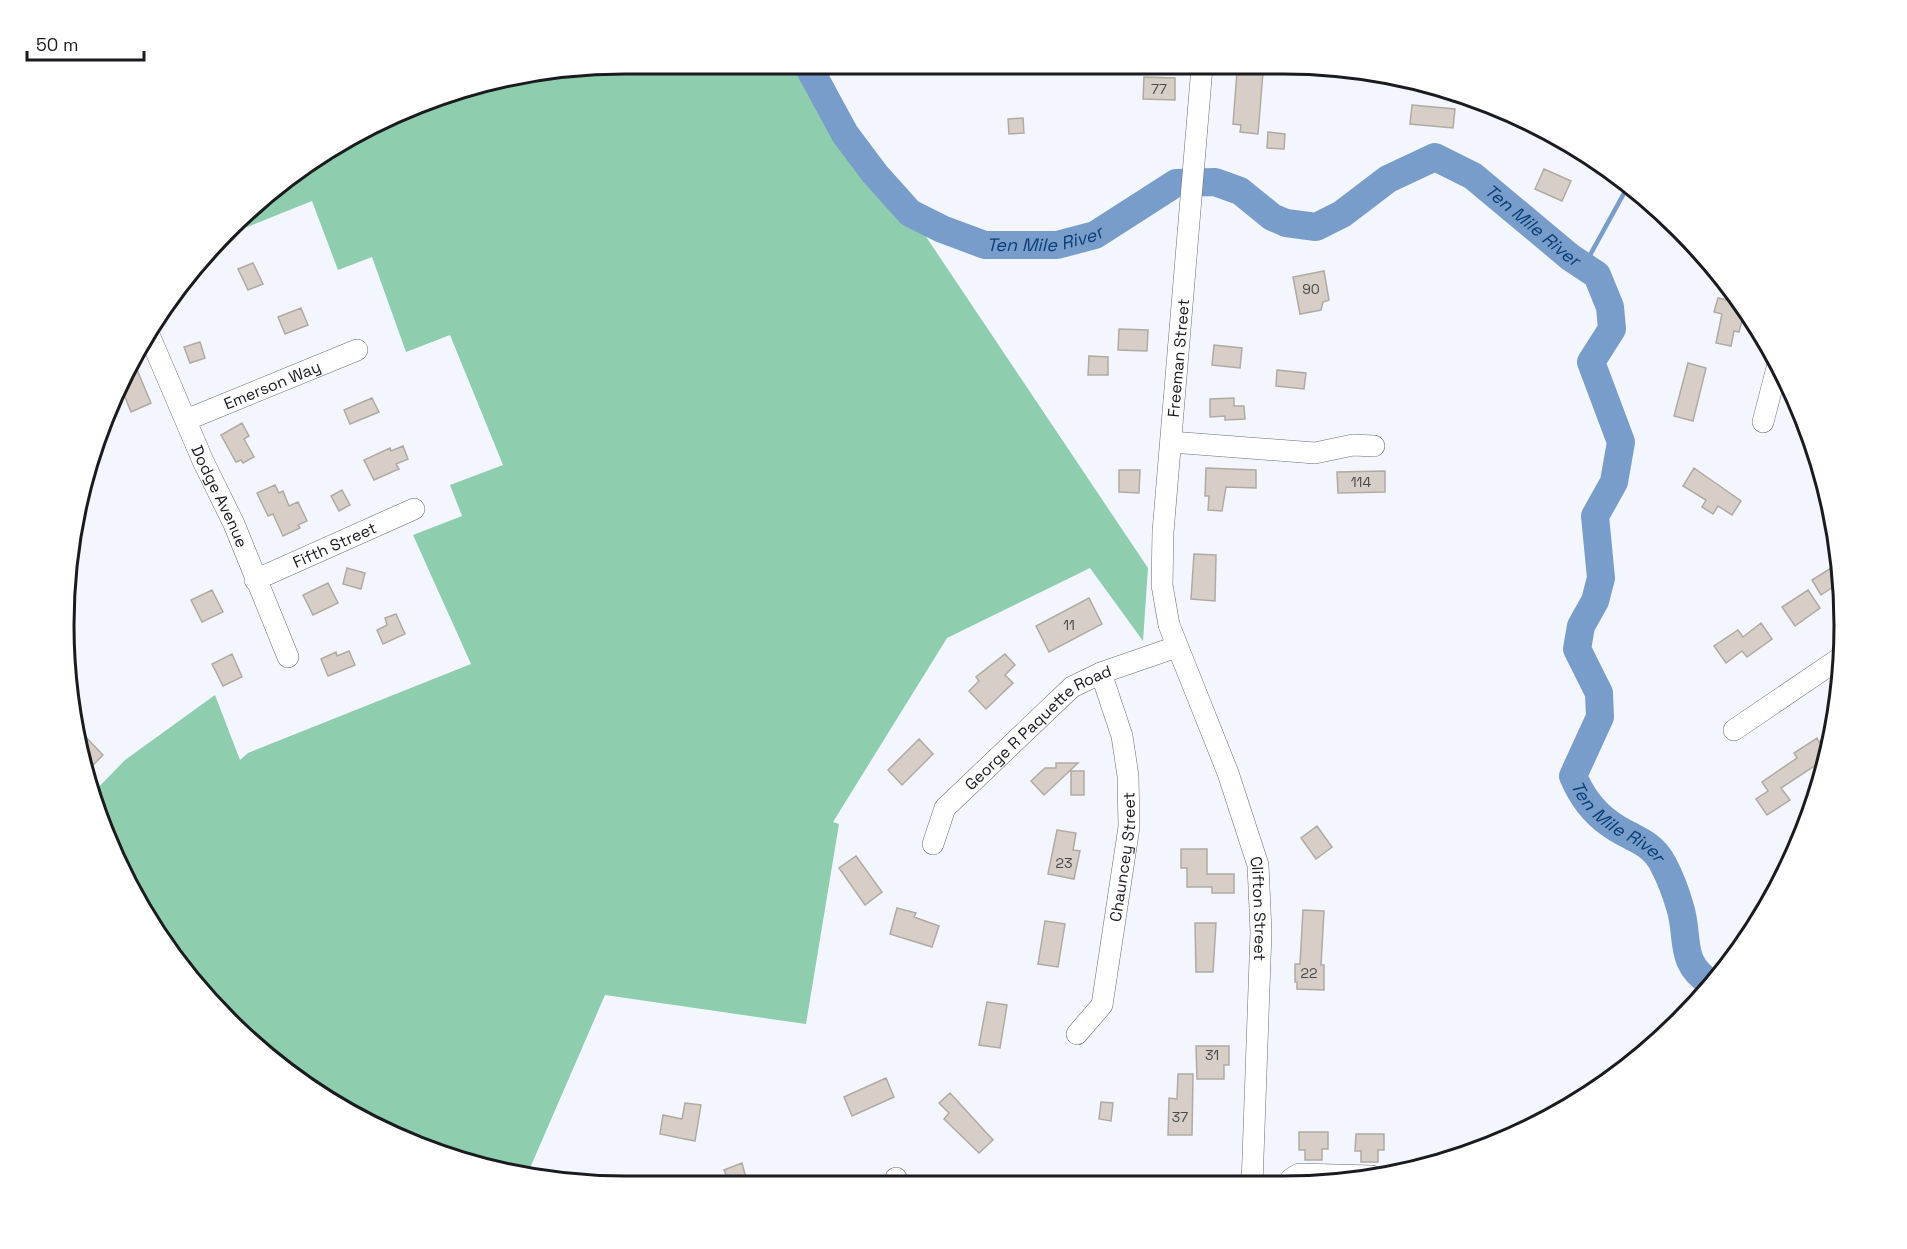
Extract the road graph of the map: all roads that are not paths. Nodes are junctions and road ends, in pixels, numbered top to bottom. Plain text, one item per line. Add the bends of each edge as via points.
1 (1201, 74) edge
2 (152, 341) edge
3 (357, 350) dead end
4 (1775, 377) edge
5 (186, 420) junction
6 (1763, 422) dead end
7 (1171, 442) junction
8 (1374, 446) dead end
9 (414, 509) dead end
10 (255, 580) junction
11 (1176, 647) junction
12 (288, 657) dead end
13 (1832, 664) edge
14 (1101, 673) junction
15 (1734, 730) dead end
16 (933, 844) dead end
17 (1077, 1034) dead end
18 (1312, 1174) edge
19 (1297, 1175) edge
20 (1252, 1176) edge

1 - 7 street, Freeman Street
2 - 5 street, Dodge Avenue
3 - 5 street, Emerson Way
4 - 6 street
5 - 10 street, Dodge Avenue
7 - 8 street via 1315,453 1353,445
7 - 11 street, Freeman Street via 1162,585
9 - 10 street, Fifth Street
10 - 12 street, Dodge Avenue
11 - 14 street, George R Paquette Road
11 - 20 street, Clifton Street via 1228,773 1258,865 1261,932
13 - 15 street
14 - 16 street, George R Paquette Road via 1072,687 945,808
14 - 17 street, Chauncey Street via 1122,736 1129,827 1102,1005
18 - 19 street

